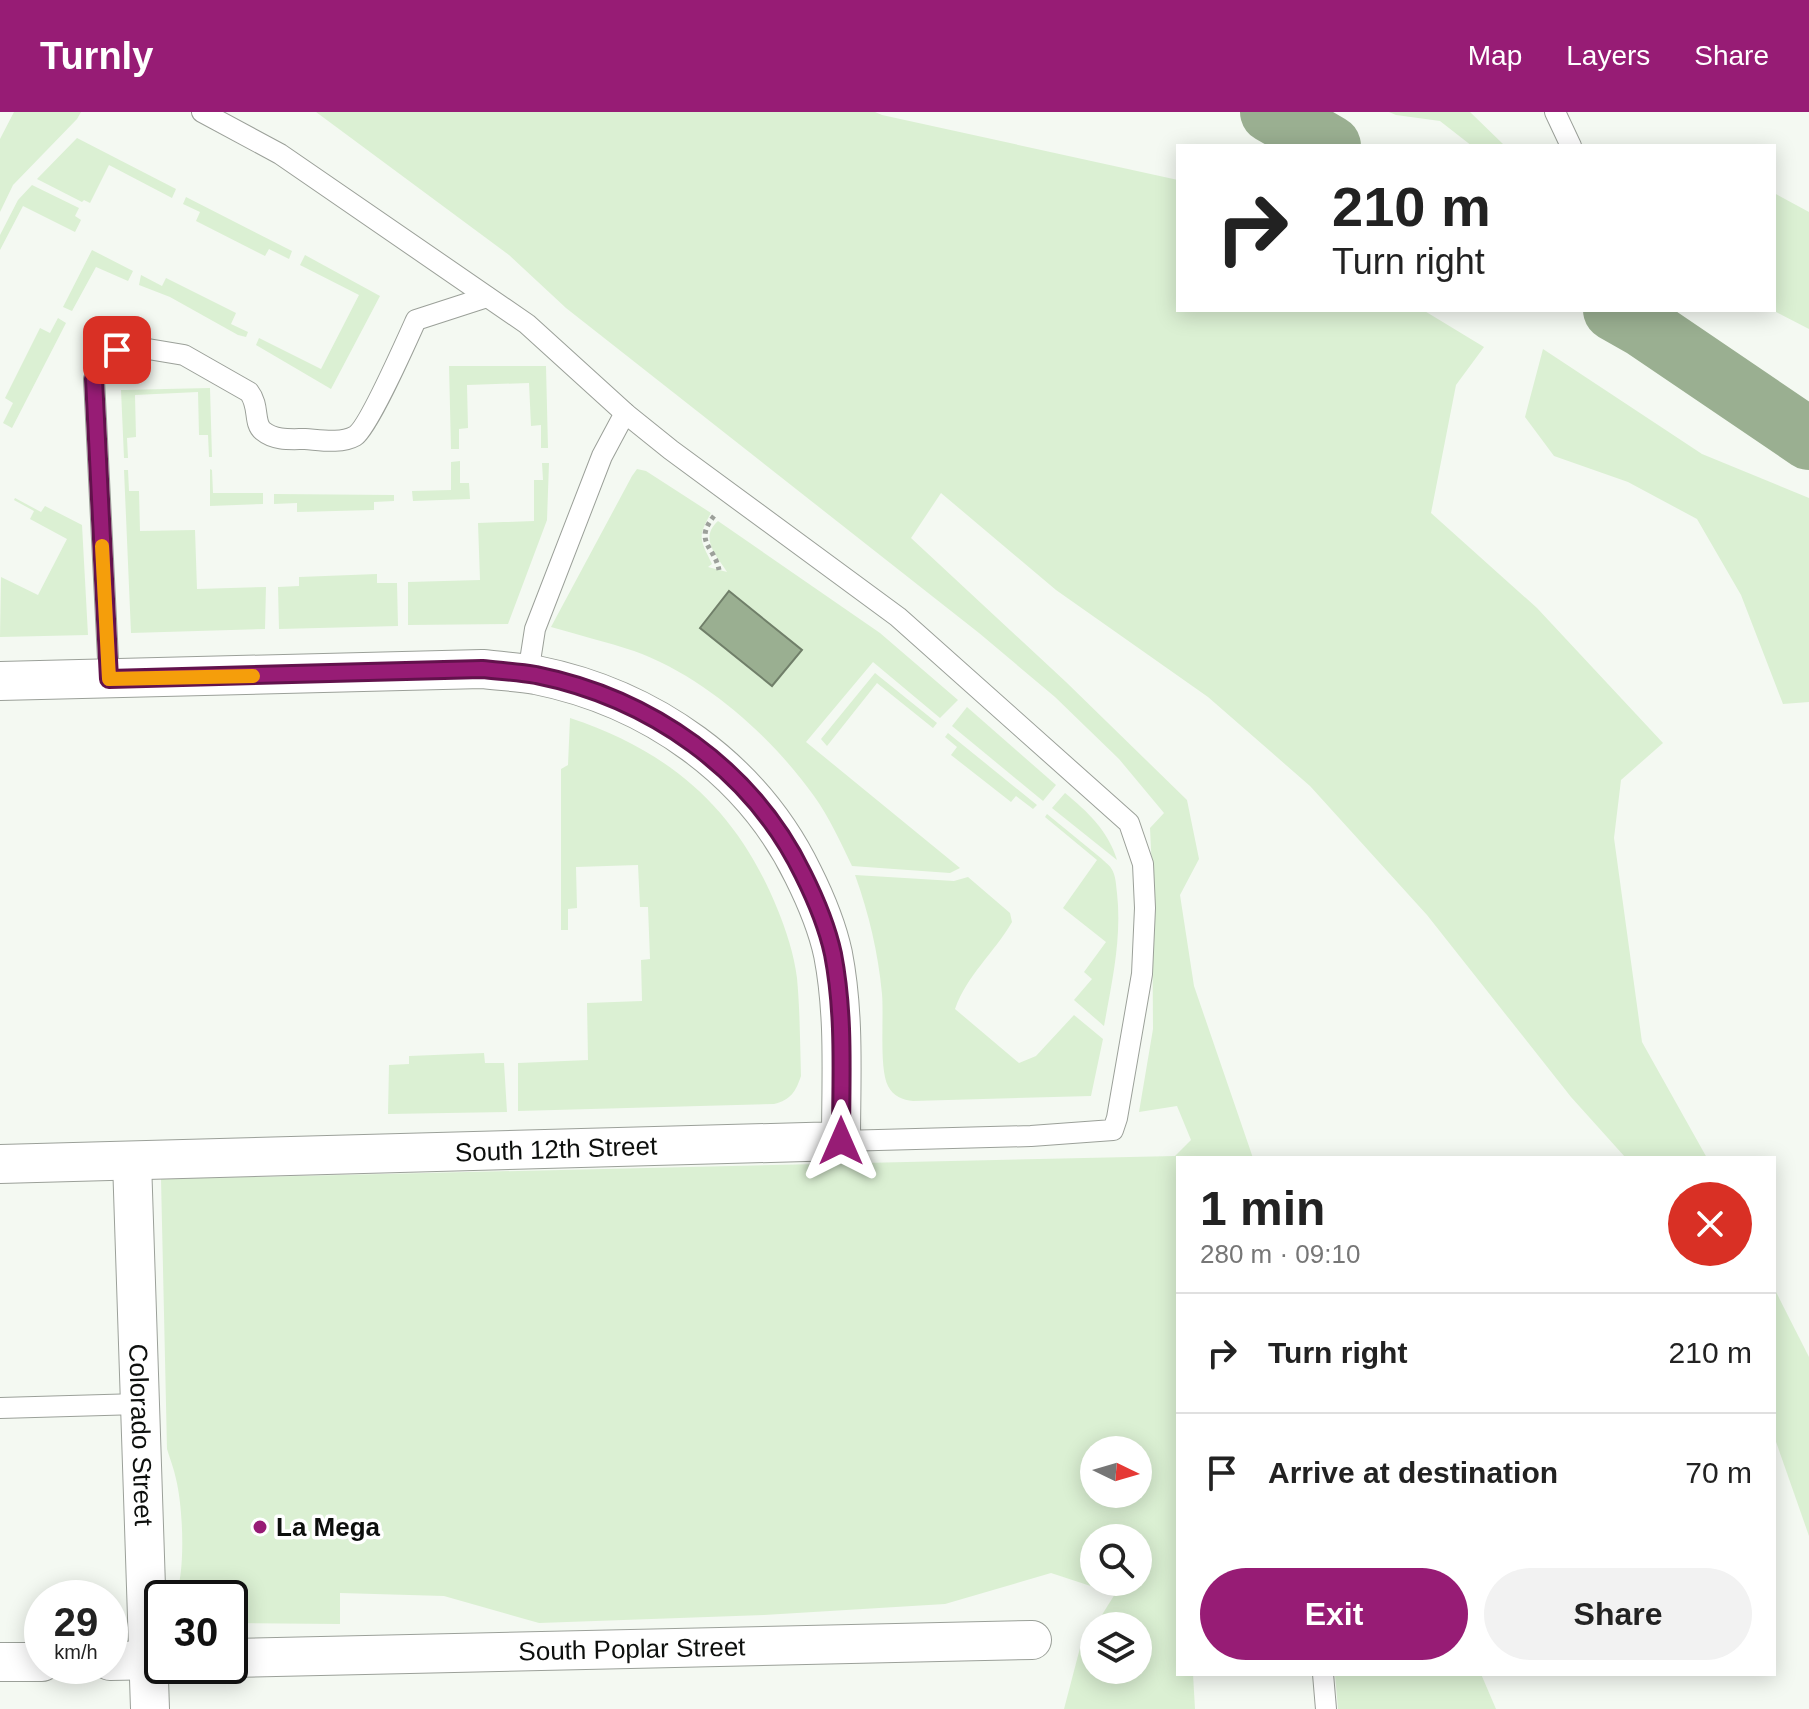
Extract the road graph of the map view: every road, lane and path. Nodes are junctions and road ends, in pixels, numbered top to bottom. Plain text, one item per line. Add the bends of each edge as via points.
1 (202, 112) edge
2 (1555, 112) edge
3 (1570, 144) edge
4 (487, 297) junction
5 (625, 413) junction
6 (714, 516) dead end
7 (719, 570) dead end
8 (528, 674) junction
9 (109, 679) junction
10 (0, 681) edge
11 (841, 1141) junction
12 (132, 1161) junction
13 (0, 1164) edge
14 (139, 1404) junction
15 (0, 1408) edge
16 (150, 1580) edge
17 (1032, 1640) dead end
18 (248, 1658) edge
19 (0, 1662) edge
20 (24, 1662) edge
21 (1323, 1676) edge
22 (153, 1684) edge
23 (150, 1709) edge
24 (1326, 1709) edge

1 - 4 lane via 280,154
2 - 3 lane
4 - 5 lane via 527,324
4 - 9 lane via 416,320 367,420 356,435 339,440 268,434 260,429 249,392 184,355 136,347 102,360 94,379
5 - 8 lane via 602,456 535,629
5 - 11 lane, South 12th Street via 898,617 1129,823 1143,864 1142,974 1113,1130
6 - 7 path via 705,540
8 - 9 street via 482,669
8 - 11 street via 586,688 681,733 763,808 791,849 818,904 832,952 841,1012
9 - 10 street
11 - 12 street, South 12th Street
12 - 13 street, South 12th Street
12 - 14 street, Colorado Street
14 - 15 lane
14 - 16 street, Colorado Street
17 - 18 street, South Poplar Street
19 - 20 street
21 - 24 lane
22 - 23 street, Colorado Street

